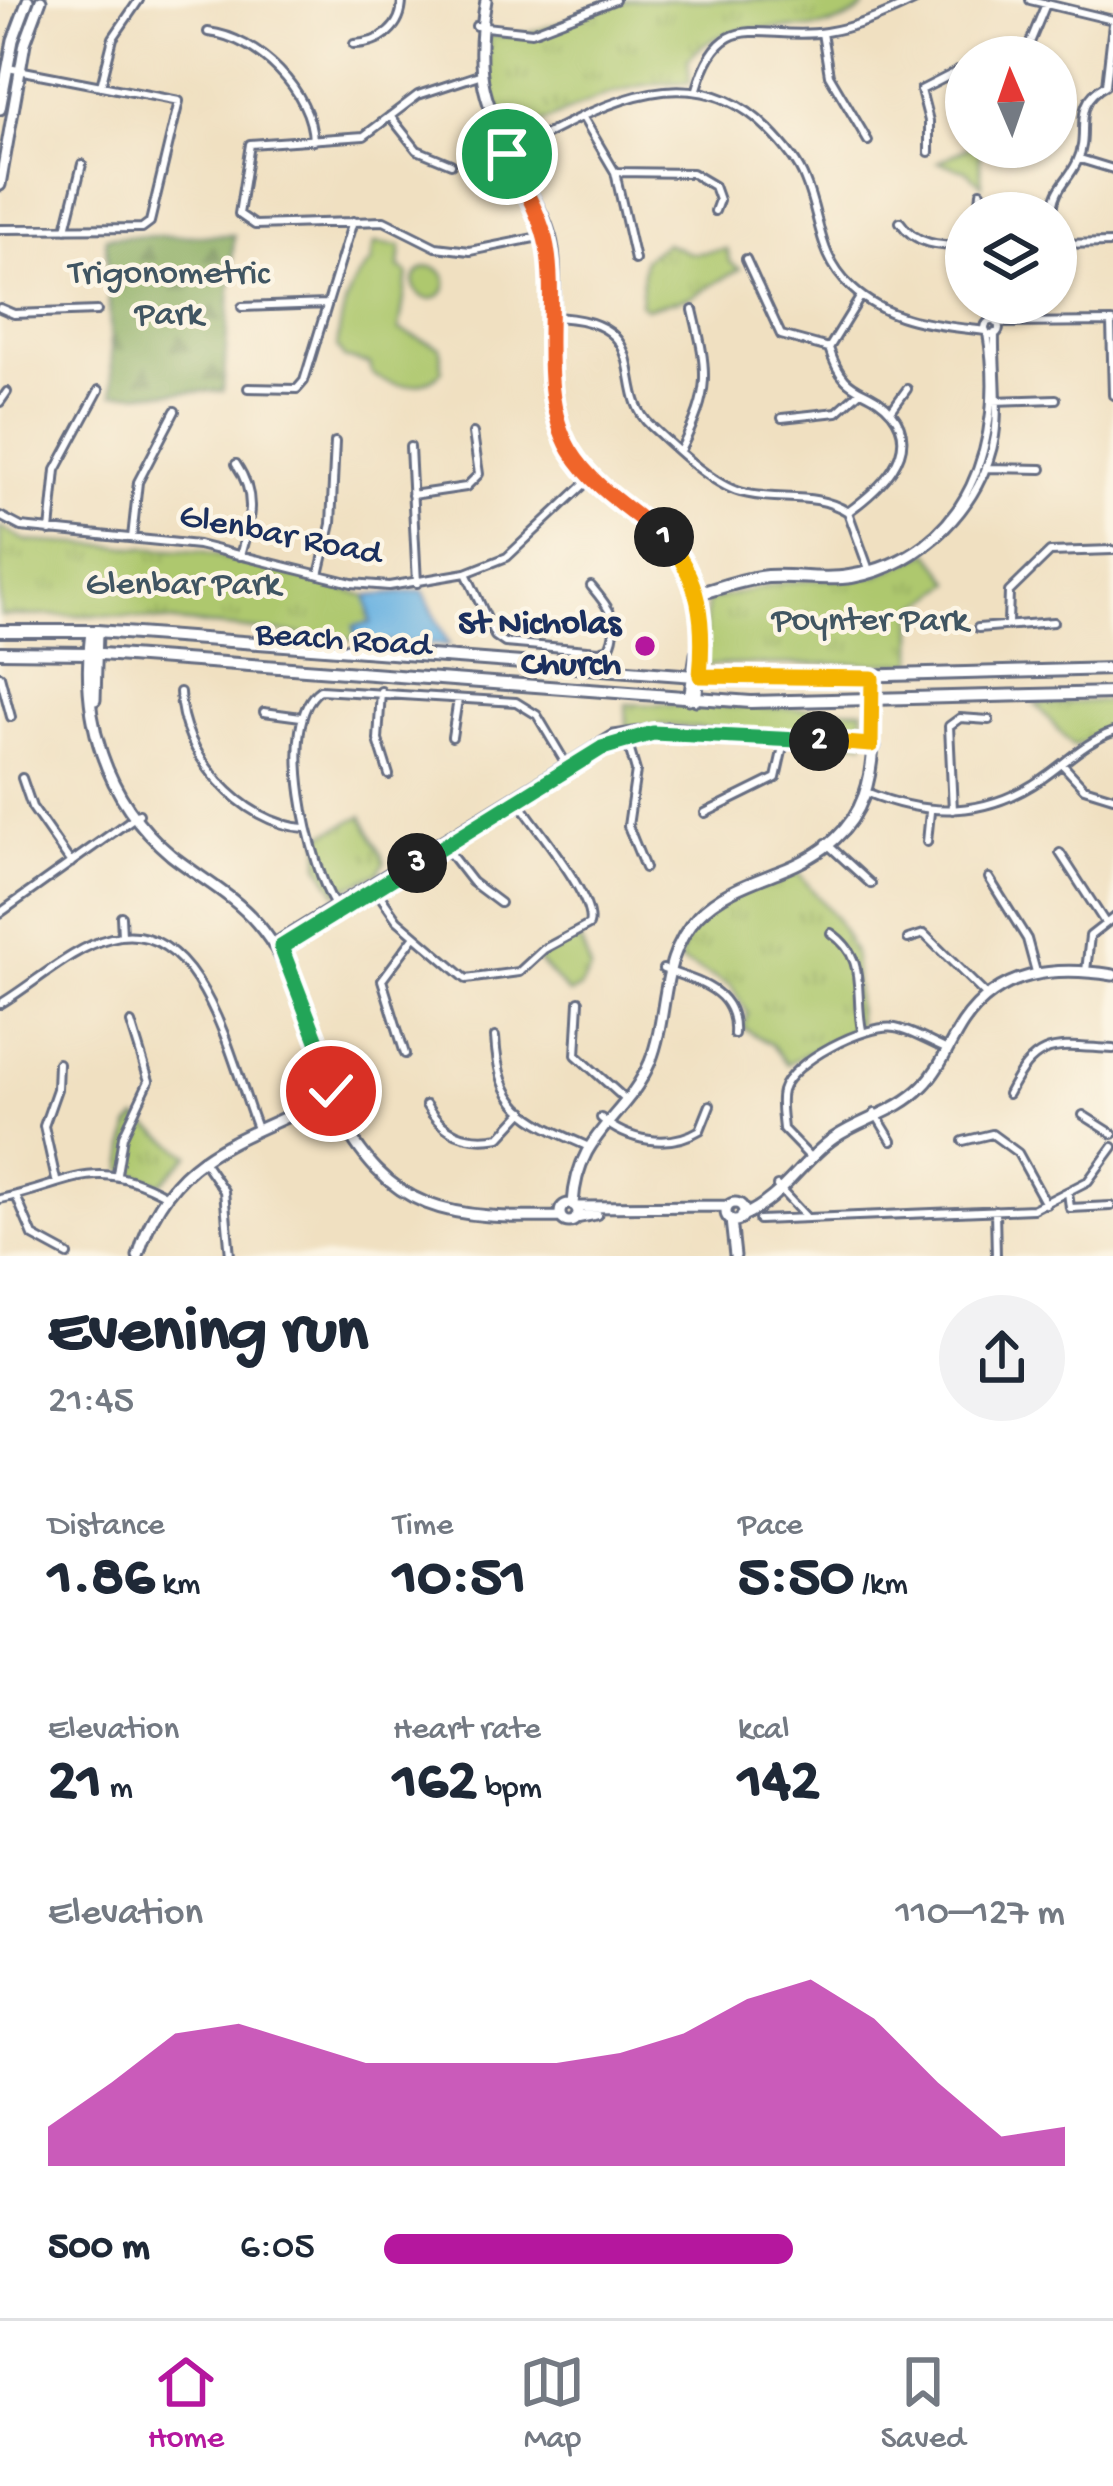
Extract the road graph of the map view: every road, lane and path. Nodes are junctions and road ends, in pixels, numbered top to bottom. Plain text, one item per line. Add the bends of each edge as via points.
1 (28, 0) edge
2 (41, 0) edge
3 (140, 0) edge
4 (401, 0) edge
5 (483, 0) edge
6 (567, 0) edge
7 (615, 0) edge
8 (916, 0) edge
9 (1030, 0) edge
10 (1046, 4) junction
11 (571, 13) junction
12 (1113, 22) edge
13 (479, 27) junction
14 (208, 32) dead end
15 (822, 33) junction
16 (1033, 36) edge
17 (354, 44) dead end
18 (8, 68) junction
19 (22, 70) junction
20 (476, 76) junction
21 (945, 78) edge
22 (1109, 85) edge
23 (101, 86) junction
24 (697, 89) junction
25 (0, 109) edge
26 (389, 115) junction
27 (582, 116) junction
28 (314, 141) junction
29 (868, 141) dead end
30 (929, 152) dead end
31 (509, 153) junction
32 (1080, 159) junction
33 (82, 164) dead end
34 (451, 164) dead end
35 (1113, 169) edge
36 (615, 172) junction
37 (0, 185) edge
38 (1054, 192) edge
39 (715, 212) dead end
40 (353, 221) junction
41 (900, 222) dead end
42 (0, 229) edge
43 (66, 230) junction
44 (547, 236) junction
45 (1113, 243) edge
46 (945, 244) edge
47 (1077, 244) edge
48 (746, 259) dead end
49 (635, 260) dead end
50 (861, 296) junction
51 (327, 304) junction
52 (242, 307) dead end
53 (0, 308) edge
54 (693, 310) dead end
55 (97, 311) dead end
56 (551, 317) junction
57 (1112, 322) edge
58 (991, 329) junction
59 (830, 348) junction
60 (248, 388) dead end
61 (907, 389) dead end
62 (99, 390) dead end
63 (8, 392) dead end
64 (858, 393) junction
65 (1113, 395) edge
66 (1056, 399) dead end
67 (993, 400) junction
68 (0, 402) edge
69 (175, 411) dead end
70 (891, 411) junction
71 (782, 418) dead end
72 (473, 433) dead end
73 (335, 442) dead end
74 (410, 447) dead end
75 (681, 449) junction
76 (236, 464) dead end
77 (984, 467) junction
78 (1042, 469) dead end
79 (588, 480) junction
80 (412, 495) junction
81 (848, 512) junction
82 (0, 516) edge
83 (50, 532) junction
84 (132, 538) junction
85 (1113, 550) edge
86 (240, 556) junction
87 (868, 570) junction
88 (466, 573) junction
89 (320, 575) junction
90 (417, 583) junction
91 (591, 586) dead end
92 (695, 595) junction
93 (1053, 622) dead end
94 (1008, 623) junction
95 (978, 628) dead end
96 (0, 631) edge
97 (94, 631) junction
98 (0, 652) edge
99 (92, 653) junction
100 (1113, 669) edge
101 (0, 676) edge
102 (696, 676) junction
103 (872, 678) junction
104 (381, 691) junction
105 (180, 692) dead end
106 (1113, 693) edge
107 (458, 698) junction
108 (693, 699) junction
109 (873, 700) junction
110 (264, 712) dead end
111 (11, 717) dead end
112 (301, 717) junction
113 (989, 720) dead end
114 (1113, 732) edge
115 (626, 736) junction
116 (452, 737) dead end
117 (785, 741) junction
118 (873, 748) junction
119 (1062, 764) junction
120 (568, 766) junction
121 (389, 775) dead end
122 (22, 778) dead end
123 (864, 791) junction
124 (1113, 797) edge
125 (516, 798) junction
126 (953, 810) junction
127 (705, 812) dead end
128 (930, 812) junction
129 (137, 816) junction
130 (306, 828) junction
131 (927, 842) dead end
132 (443, 844) junction
133 (828, 845) junction
134 (1060, 853) dead end
135 (72, 864) junction
136 (646, 868) dead end
137 (989, 878) dead end
138 (871, 884) dead end
139 (373, 886) junction
140 (0, 898) edge
141 (500, 903) dead end
142 (336, 908) junction
143 (4, 911) edge
144 (121, 916) dead end
145 (1108, 919) edge
146 (831, 933) dead end
147 (122, 936) junction
148 (414, 937) junction
149 (908, 939) dead end
150 (277, 946) junction
151 (1086, 969) junction
152 (666, 970) junction
153 (1036, 970) junction
154 (1113, 973) edge
155 (986, 995) junction
156 (579, 1001) dead end
157 (0, 1004) edge
158 (131, 1023) dead end
159 (862, 1030) junction
160 (734, 1034) dead end
161 (495, 1037) dead end
162 (1113, 1048) edge
163 (946, 1049) junction
164 (405, 1054) dead end
165 (58, 1063) dead end
166 (1008, 1094) dead end
167 (623, 1097) junction
168 (333, 1099) junction
169 (426, 1105) dead end
170 (710, 1105) dead end
171 (524, 1112) junction
172 (876, 1114) junction
173 (1083, 1115) dead end
174 (603, 1120) junction
175 (257, 1129) junction
176 (1113, 1134) edge
177 (892, 1141) dead end
178 (963, 1141) dead end
179 (584, 1145) junction
180 (1113, 1147) edge
181 (810, 1156) junction
182 (203, 1161) junction
183 (117, 1174) junction
184 (56, 1180) junction
185 (779, 1188) junction
186 (1068, 1192) junction
187 (16, 1196) junction
188 (168, 1197) junction
189 (0, 1199) edge
190 (1046, 1204) junction
191 (1111, 1207) edge
192 (569, 1210) junction
193 (995, 1210) junction
194 (735, 1213) junction
195 (806, 1217) junction
196 (759, 1220) dead end
197 (68, 1255) edge
198 (141, 1256) edge
199 (230, 1256) edge
200 (738, 1256) edge
201 (996, 1256) edge

1 - 18 street
2 - 19 street
3 - 23 street via 113,38
4 - 17 street via 388,33
5 - 13 street
6 - 11 street
7 - 11 street
8 - 15 street
9 - 10 street
10 - 12 street
10 - 16 street
11 - 13 street via 532,32
12 - 22 street
13 - 20 street
14 - 28 street via 272,65 297,89 309,106
15 - 24 street via 731,34 710,51
15 - 29 street via 829,75
18 - 19 street
18 - 25 street
19 - 23 street
19 - 37 street
20 - 26 street via 418,94
20 - 31 street
21 - 30 street via 921,90
22 - 32 street via 1090,93 1081,112
23 - 43 street via 179,101 150,222
24 - 27 street via 645,90
24 - 50 street via 752,112 799,165 826,254
26 - 28 street via 364,136
26 - 34 street via 417,150
27 - 31 street
27 - 36 street
28 - 40 street via 250,143 239,214 255,225
31 - 44 street
32 - 35 street
32 - 38 street
33 - 43 street
36 - 39 street via 692,173 714,186
36 - 49 street
40 - 44 street via 384,221 436,247 470,251
40 - 51 street
41 - 46 street via 926,243
42 - 43 street
44 - 56 street
45 - 47 street
48 - 59 street via 781,335
50 - 58 street via 916,323
50 - 59 street
51 - 52 street
51 - 60 street via 297,389
53 - 55 street
54 - 75 street via 706,401
56 - 75 street via 584,321 615,339 626,351 645,420
56 - 79 street via 556,417
57 - 58 street
57 - 65 street
58 - 67 street
59 - 64 street via 840,376
61 - 70 street
62 - 83 street via 56,470
63 - 68 street
64 - 70 street
64 - 71 street via 837,412
66 - 67 street
67 - 77 street
69 - 84 street via 138,482
70 - 81 street via 902,448 893,471
72 - 80 street via 479,474 466,487
73 - 89 street
74 - 80 street
75 - 81 street via 739,491 822,498
76 - 86 street via 250,485 252,512
77 - 78 street
77 - 87 street via 921,544
77 - 92 street via 955,516 898,565 847,580 769,579
79 - 88 street, Glenbar Road via 507,557
79 - 92 street via 663,537
80 - 90 street
81 - 87 street
82 - 83 street, Glenbar Road
83 - 84 street, Glenbar Road
84 - 86 street, Glenbar Road
85 - 94 street via 1050,552 1009,592
86 - 89 street, Glenbar Road
87 - 92 street via 756,576
88 - 90 street, Glenbar Road
88 - 91 street via 505,643 599,651 614,638 613,613
89 - 90 street, Glenbar Road
92 - 102 street
93 - 94 street
94 - 95 street
96 - 97 main road, Beach Road
97 - 99 street
97 - 102 main road, Beach Road
98 - 99 main road, Beach Road
99 - 108 main road, Beach Road
99 - 129 street via 103,743
100 - 103 main road, Beach Road
101 - 111 street
102 - 103 main road, Beach Road
102 - 108 street
103 - 109 street
104 - 107 street
104 - 112 street via 326,688 304,704
104 - 121 street via 378,740
105 - 130 street via 194,747 211,772 269,820
106 - 109 main road, Beach Road
107 - 116 street
107 - 120 street via 525,705
108 - 109 main road, Beach Road
109 - 118 street
110 - 112 street
112 - 130 street
113 - 126 street via 960,718 949,727
114 - 119 street
115 - 117 street
115 - 120 street
115 - 136 street via 636,771 628,826
117 - 118 street
117 - 127 street via 776,778
118 - 123 street
119 - 124 street via 1084,788
119 - 126 street via 1006,800
120 - 125 street
122 - 135 street
123 - 128 street
123 - 133 street via 855,818
125 - 132 street
125 - 148 street via 582,890 589,925 519,972 485,980 458,975
126 - 128 street
128 - 131 street
129 - 135 street
129 - 150 street
130 - 142 street via 314,868
132 - 139 street
132 - 141 street
133 - 138 street
133 - 152 street via 705,909
134 - 145 street
135 - 143 street
137 - 153 street via 1027,938
139 - 142 street
139 - 148 street
140 - 143 street
142 - 150 street
144 - 147 street
145 - 151 street via 1090,936
146 - 159 street via 860,966
147 - 157 street
147 - 175 street via 156,941 196,974
148 - 164 street via 382,980
149 - 155 street via 924,934
150 - 168 street
151 - 153 street
151 - 154 street
152 - 160 street via 720,992 735,1014
152 - 167 street via 651,1059
153 - 155 street
155 - 163 street
156 - 167 street via 576,1055
158 - 183 street via 149,1081 125,1129
159 - 163 street via 897,1028
159 - 181 street via 795,1069 782,1090 783,1129
161 - 171 street via 501,1088
162 - 166 street via 1044,1048 1023,1063
163 - 172 street via 921,1088
165 - 184 street via 44,1126
167 - 174 street
168 - 175 street
168 - 192 street via 373,1159 424,1199 476,1213
169 - 171 street via 461,1137 500,1137
170 - 174 street via 700,1130 678,1139 632,1137
171 - 179 street
172 - 177 street
172 - 181 street
173 - 176 street
174 - 179 street
175 - 182 street
178 - 190 street via 992,1134 1008,1142
179 - 192 street
180 - 186 street
181 - 185 street
182 - 188 street
182 - 199 street via 224,1191
183 - 184 street
183 - 188 street
184 - 187 street
185 - 194 street
185 - 195 street
186 - 190 street
186 - 191 street via 1070,1208
187 - 189 street
187 - 197 street via 33,1236
188 - 198 street
190 - 193 street
192 - 194 street
193 - 195 street
193 - 201 street
194 - 200 street
195 - 196 street

